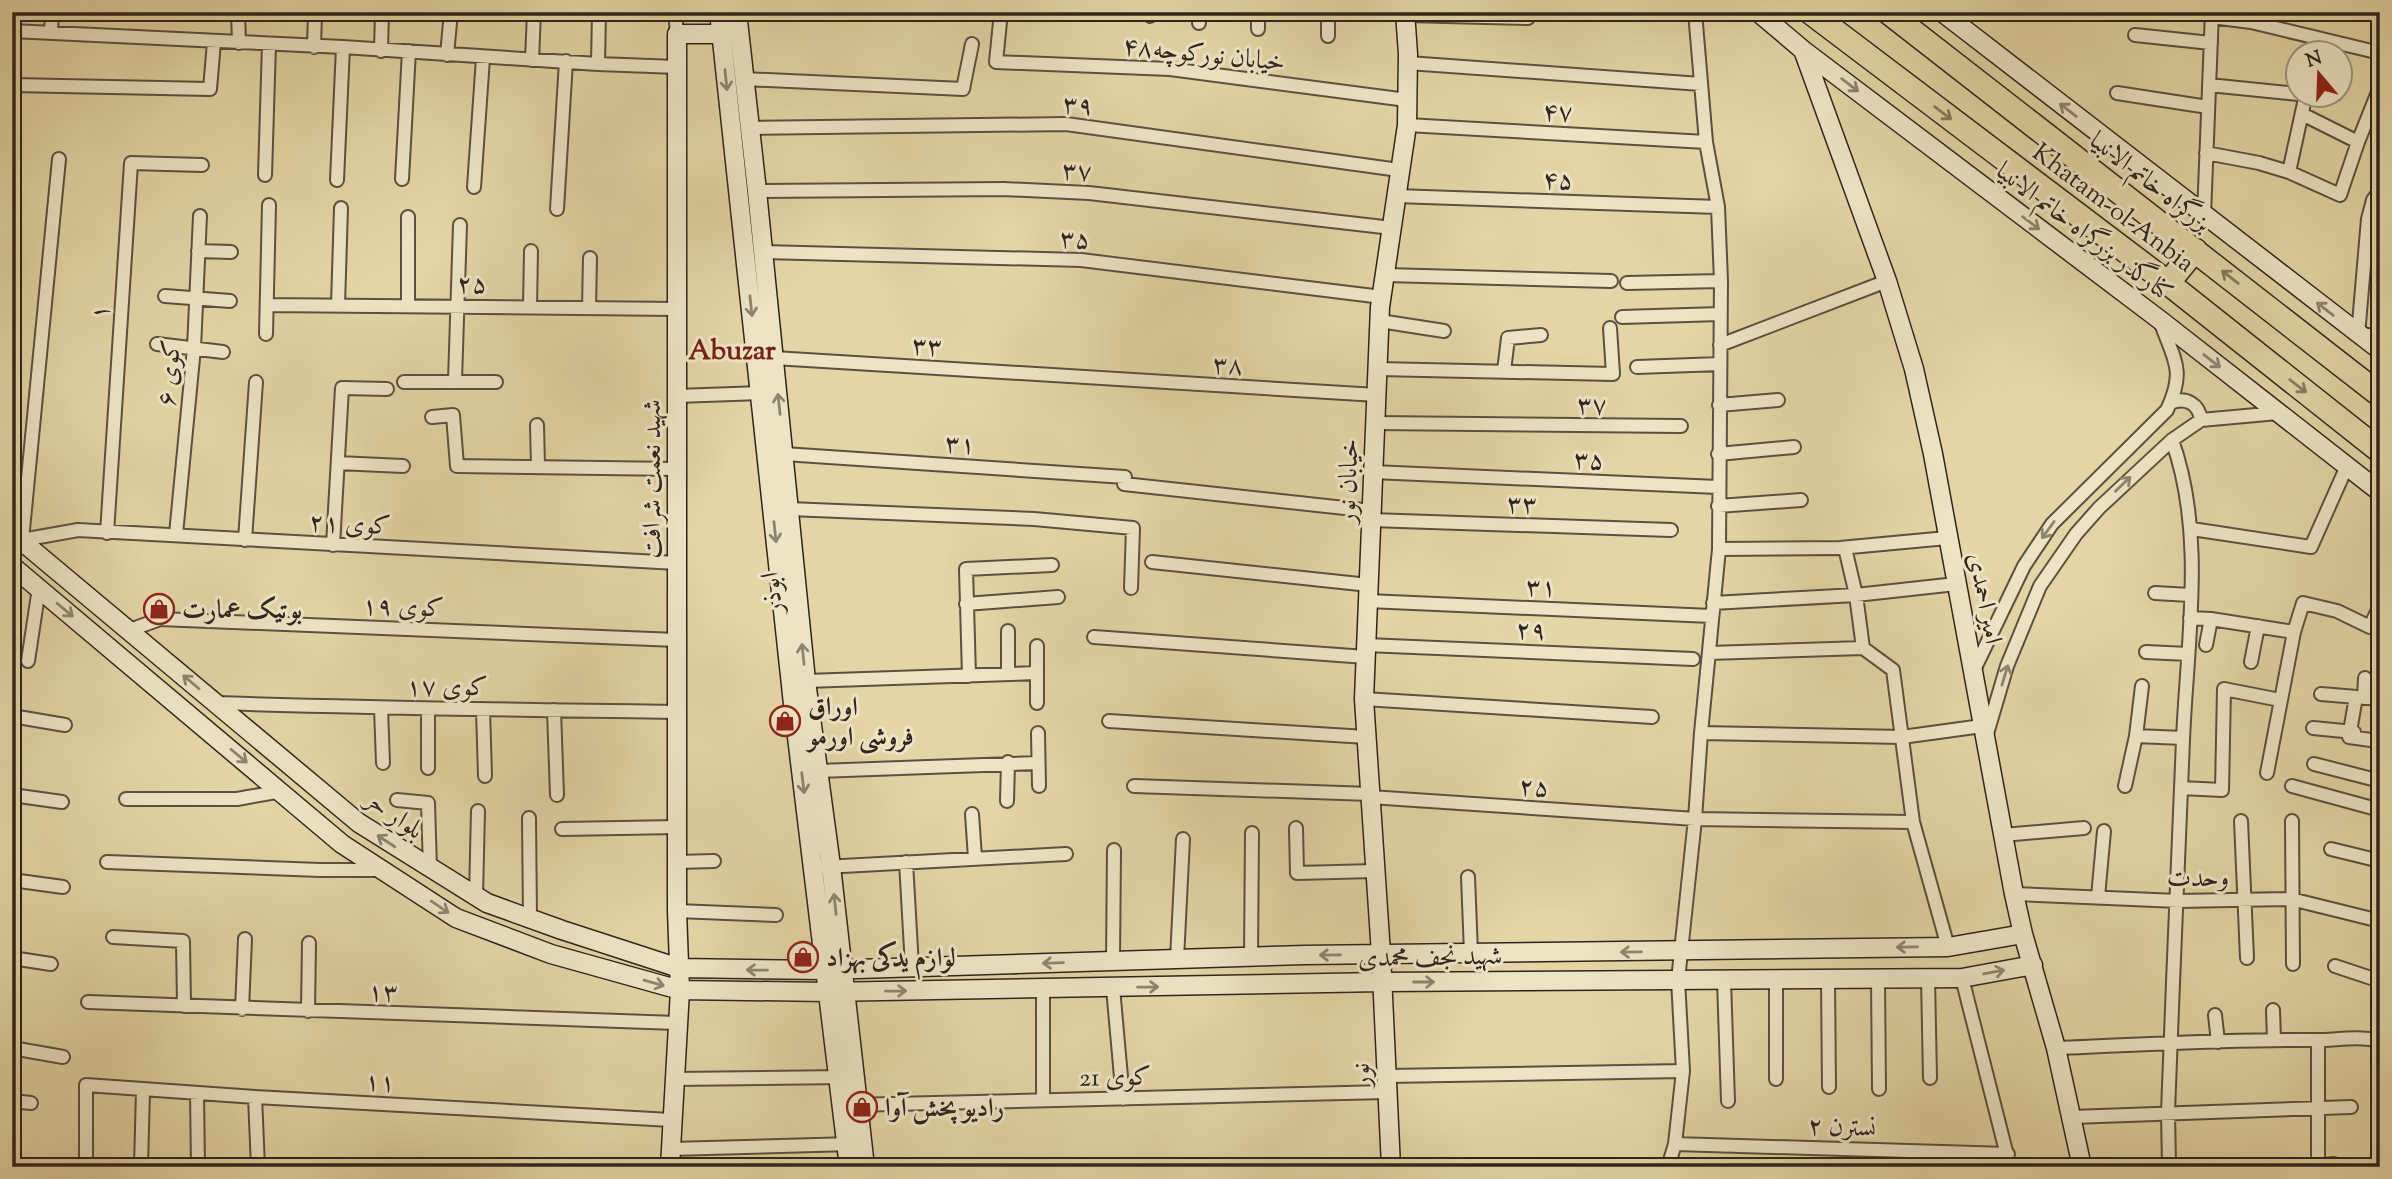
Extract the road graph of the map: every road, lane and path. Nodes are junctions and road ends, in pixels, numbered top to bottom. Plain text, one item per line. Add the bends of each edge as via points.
1 (52, 12) edge
2 (238, 12) edge
3 (315, 12) edge
4 (382, 12) edge
5 (451, 12) edge
6 (534, 12) edge
7 (599, 12) edge
8 (675, 12) edge
9 (719, 12) edge
10 (737, 12) edge
11 (1001, 12) edge
12 (1258, 12) edge
13 (1328, 12) edge
14 (1695, 12) edge
15 (1758, 12) edge
16 (1810, 12) edge
17 (1888, 12) edge
18 (1942, 12) edge
19 (1405, 14) edge
20 (2212, 15) edge
21 (1528, 18) dead end
22 (2268, 19) edge
23 (1258, 29) dead end
24 (12, 31) edge
25 (51, 33) junction
26 (677, 34) junction
27 (720, 34) junction
28 (2134, 35) dead end
29 (1328, 36) dead end
30 (2319, 38) edge
31 (215, 42) junction
32 (239, 43) junction
33 (2211, 43) junction
34 (269, 44) junction
35 (972, 44) dead end
36 (314, 47) junction
37 (343, 47) junction
38 (2354, 47) edge
39 (1803, 50) junction
40 (381, 51) junction
41 (409, 51) junction
42 (2380, 53) edge
43 (447, 55) junction
44 (483, 58) junction
45 (532, 60) junction
46 (566, 61) junction
47 (598, 64) junction
48 (1408, 64) junction
49 (677, 67) junction
50 (743, 79) junction
51 (1701, 84) junction
52 (12, 85) edge
53 (2209, 85) junction
54 (2380, 87) edge
55 (2117, 93) dead end
56 (2284, 93) edge
57 (1408, 100) junction
58 (2208, 107) junction
59 (2303, 108) edge
60 (2302, 114) junction
61 (1407, 125) junction
62 (750, 128) junction
63 (1706, 142) junction
64 (2358, 142) junction
65 (2206, 153) junction
66 (59, 159) dead end
67 (202, 165) dead end
68 (1399, 170) junction
69 (2289, 172) junction
70 (265, 175) dead end
71 (402, 179) dead end
72 (337, 180) dead end
73 (474, 187) dead end
74 (2380, 190) edge
75 (757, 191) junction
76 (1396, 196) junction
77 (269, 205) dead end
78 (1718, 207) junction
79 (341, 208) dead end
80 (557, 209) dead end
81 (2204, 215) junction
82 (200, 216) dead end
83 (408, 217) dead end
84 (2374, 220) edge
85 (460, 225) dead end
86 (1392, 228) junction
87 (2195, 250) junction
88 (198, 251) junction
89 (531, 251) dead end
90 (231, 252) dead end
91 (762, 252) junction
92 (590, 258) dead end
93 (1385, 275) junction
94 (1611, 281) dead end
95 (1721, 281) junction
96 (1887, 281) junction
97 (1627, 283) dead end
98 (2168, 283) junction
99 (164, 296) dead end
100 (1382, 297) junction
101 (195, 299) junction
102 (230, 301) dead end
103 (267, 305) junction
104 (338, 305) junction
105 (408, 305) junction
106 (458, 306) junction
107 (530, 307) junction
108 (589, 307) junction
109 (677, 309) junction
110 (1720, 314) junction
111 (1622, 317) dead end
112 (2160, 320) junction
113 (1380, 321) junction
114 (1610, 328) dead end
115 (1444, 331) dead end
116 (266, 334) dead end
117 (1541, 335) dead end
118 (2358, 335) junction
119 (2380, 335) edge
120 (158, 344) dead end
121 (1720, 345) junction
122 (194, 348) junction
123 (2380, 350) edge
124 (223, 352) dead end
125 (774, 358) junction
126 (1720, 364) junction
127 (1637, 368) dead end
128 (1378, 369) junction
129 (1504, 371) junction
130 (1076, 378) joint
131 (455, 381) junction
132 (256, 382) dead end
133 (404, 382) dead end
134 (496, 382) dead end
135 (387, 389) dead end
136 (761, 393) junction
137 (1377, 395) junction
138 (2380, 395) edge
139 (677, 396) junction
140 (1777, 400) dead end
141 (2170, 402) junction
142 (1719, 405) junction
143 (2278, 413) junction
144 (432, 416) dead end
145 (2201, 420) junction
146 (1376, 423) junction
147 (537, 425) dead end
148 (1681, 426) dead end
149 (2172, 440) junction
150 (1794, 447) dead end
151 (2380, 452) edge
152 (783, 454) junction
153 (1718, 454) junction
154 (338, 463) junction
155 (403, 466) dead end
156 (2347, 466) junction
157 (538, 467) junction
158 (677, 468) junction
159 (1373, 472) junction
160 (1124, 484) joint
161 (1718, 487) junction
162 (2380, 492) edge
163 (1801, 500) dead end
164 (1718, 506) junction
165 (789, 509) junction
166 (1371, 516) junction
167 (2192, 529) junction
168 (1671, 530) dead end
169 (107, 533) junction
170 (176, 534) junction
171 (17, 537) edge
172 (1947, 538) junction
173 (245, 540) junction
174 (332, 545) junction
175 (1845, 548) junction
176 (1719, 549) junction
177 (1152, 562) dead end
178 (677, 563) junction
179 (1052, 565) dead end
180 (12, 566) edge
181 (1956, 584) junction
182 (39, 588) junction
183 (1131, 588) dead end
184 (1368, 593) junction
185 (2155, 593) dead end
186 (1856, 595) junction
187 (2190, 595) junction
188 (1058, 597) dead end
189 (966, 604) junction
190 (2380, 605) edge
191 (1712, 609) junction
192 (2190, 618) junction
193 (2211, 619) junction
194 (2258, 626) junction
195 (130, 629) junction
196 (1008, 631) dead end
197 (2294, 632) junction
198 (1094, 637) dead end
199 (677, 640) junction
200 (2206, 645) dead end
201 (1037, 646) dead end
202 (1863, 648) junction
203 (1366, 651) junction
204 (2146, 652) dead end
205 (1709, 653) junction
206 (2188, 654) junction
207 (1693, 659) dead end
208 (28, 662) dead end
209 (2251, 662) dead end
210 (1974, 671) junction
211 (1008, 673) junction
212 (1037, 673) junction
213 (969, 676) junction
214 (806, 681) junction
215 (2380, 684) edge
216 (2142, 686) dead end
217 (2321, 694) dead end
218 (2360, 697) junction
219 (1364, 699) junction
220 (2380, 699) edge
221 (2280, 700) junction
222 (216, 703) junction
223 (801, 703) junction
224 (1037, 704) dead end
225 (381, 708) junction
226 (483, 709) junction
227 (428, 710) junction
228 (554, 710) junction
229 (677, 712) junction
230 (12, 716) edge
231 (1652, 717) dead end
232 (1109, 721) dead end
233 (65, 725) dead end
234 (2313, 728) dead end
235 (2353, 732) junction
236 (1038, 733) dead end
237 (1701, 733) junction
238 (1983, 733) junction
239 (2136, 736) junction
240 (1366, 737) junction
241 (1902, 737) junction
242 (2183, 738) junction
243 (2371, 740) dead end
244 (1008, 762) junction
245 (383, 763) dead end
246 (1038, 763) junction
247 (2314, 764) dead end
248 (428, 768) dead end
249 (818, 771) junction
250 (2267, 774) dead end
251 (485, 776) dead end
252 (2380, 781) edge
253 (1039, 786) dead end
254 (1134, 786) dead end
255 (2125, 786) dead end
256 (2292, 786) dead end
257 (2181, 788) junction
258 (282, 791) junction
259 (12, 795) edge
260 (557, 795) dead end
261 (1370, 796) junction
262 (127, 799) dead end
263 (397, 800) dead end
264 (1007, 801) dead end
265 (62, 802) dead end
266 (2380, 810) edge
267 (478, 811) dead end
268 (972, 814) dead end
269 (529, 818) dead end
270 (1695, 819) junction
271 (2241, 821) dead end
272 (2292, 821) dead end
273 (1913, 822) junction
274 (359, 823) junction
275 (677, 827) junction
276 (1296, 828) dead end
277 (2084, 828) dead end
278 (562, 829) dead end
279 (2104, 831) dead end
280 (1252, 833) dead end
281 (2003, 835) junction
282 (1183, 839) dead end
283 (342, 844) junction
284 (2331, 849) dead end
285 (1114, 850) dead end
286 (1066, 854) dead end
287 (975, 858) junction
288 (714, 861) dead end
289 (2380, 861) edge
290 (107, 862) dead end
291 (677, 862) junction
292 (906, 862) junction
293 (822, 867) junction
294 (430, 869) junction
295 (384, 870) junction
296 (1375, 871) junction
297 (1468, 877) dead end
298 (12, 880) edge
299 (64, 887) dead end
300 (2014, 894) junction
301 (476, 897) junction
302 (2098, 897) junction
303 (2291, 899) junction
304 (2246, 900) junction
305 (2178, 901) junction
306 (677, 911) junction
307 (776, 915) dead end
308 (530, 918) junction
309 (2380, 921) edge
310 (2023, 933) junction
311 (113, 937) dead end
312 (244, 939) dead end
313 (309, 943) dead end
314 (1948, 947) junction
315 (1681, 951) junction
316 (1471, 953) junction
317 (1381, 954) junction
318 (1251, 957) junction
319 (12, 958) edge
320 (2247, 958) dead end
321 (1177, 959) junction
322 (1113, 961) junction
323 (51, 964) dead end
324 (2293, 964) dead end
325 (2033, 965) junction
326 (2335, 966) dead end
327 (912, 967) junction
328 (679, 968) junction
329 (834, 970) junction
330 (1928, 978) junction
331 (1962, 978) junction
332 (1776, 979) junction
333 (1828, 979) junction
334 (1878, 979) junction
335 (1678, 980) junction
336 (1724, 980) junction
337 (2380, 981) edge
338 (1382, 982) junction
339 (1043, 988) junction
340 (1113, 988) junction
341 (680, 990) junction
342 (836, 992) junction
343 (88, 1002) dead end
344 (184, 1006) junction
345 (242, 1009) junction
346 (2273, 1010) dead end
347 (308, 1011) junction
348 (2215, 1015) dead end
349 (676, 1023) junction
350 (2274, 1040) junction
351 (2318, 1041) junction
352 (2380, 1041) edge
353 (2218, 1042) junction
354 (2171, 1044) junction
355 (12, 1048) edge
356 (2056, 1048) junction
357 (63, 1057) dead end
358 (1683, 1071) junction
359 (848, 1077) junction
360 (1930, 1078) dead end
361 (674, 1079) junction
362 (1776, 1079) dead end
363 (1387, 1084) junction
364 (1829, 1087) dead end
365 (1878, 1089) dead end
366 (143, 1090) junction
367 (197, 1093) junction
368 (256, 1097) junction
369 (1123, 1099) junction
370 (1043, 1100) junction
371 (12, 1101) edge
372 (1728, 1101) dead end
373 (31, 1103) dead end
374 (851, 1105) junction
375 (2351, 1107) dead end
376 (2318, 1108) junction
377 (2168, 1111) junction
378 (2071, 1117) junction
379 (671, 1120) junction
380 (855, 1144) junction
381 (1675, 1144) junction
382 (670, 1158) edge
383 (2009, 1161) edge
384 (2334, 1164) dead end
385 (2318, 1166) edge
386 (86, 1167) edge
387 (141, 1167) edge
388 (198, 1167) edge
389 (258, 1167) edge
390 (849, 1167) edge
391 (865, 1167) edge
392 (1391, 1167) edge
393 (1668, 1167) edge
394 (2082, 1167) edge
395 (2169, 1167) edge
396 (2306, 1167) edge

1 - 25 street
2 - 32 street
3 - 36 street
4 - 40 street
5 - 43 street
6 - 45 street
7 - 47 street
8 - 26 street
9 - 27 main road, ابوذر
10 - 50 main road, ابوذر
11 - 57 street, خیابان نورکوچه۴۸ via 996,62 1170,69
12 - 23 street
13 - 29 street
14 - 51 street
15 - 39 main road, کنارگذر بزرگراه خاتم الانبیا
16 -> 98 highway, Khatam-ol-Anbia
17 - 87 highway, بزرگراه خاتم الانبیا
81 -> 18 main road
19 - 21 street
19 - 48 main road, خیابان نور
20 - 22 street
20 - 33 street
22 - 30 street
24 - 25 street
25 - 31 street
26 - 27 main road
26 - 49 main road, شهید نعمت شرافت
27 -> 136 main road, ابوذر
28 - 33 street
31 - 32 street
31 - 52 street via 210,89
32 - 34 street
33 - 53 street
34 - 36 street
34 - 70 street
35 - 50 street via 963,89
36 - 37 street
37 - 40 street
37 - 72 street
38 - 42 street
39 - 96 main road, امیر احمدی
39 -> 112 main road, کنارگذر بزرگراه خاتم الانبیا
40 - 41 street
41 - 43 street
41 - 71 street
43 - 44 street
44 - 45 street
44 - 73 street
45 - 46 street
46 - 47 street
46 - 80 street
47 - 49 street
48 - 51 street
48 - 57 main road, خیابان نور
49 - 109 main road, شهید نعمت شرافت
50 - 62 main road, ابوذر
51 - 63 street
53 - 56 street
53 - 58 street
54 - 64 street
55 - 58 street
57 - 61 main road, خیابان نور
58 - 65 street
59 - 60 street
60 - 64 street
60 - 69 street
61 - 63 street, ۴۷
61 - 68 main road, خیابان نور
62 - 68 street, ۳۹ via 1066,124
62 - 75 main road, ابوذر
63 - 78 street
64 - 69 street via 2340,194
65 - 69 street
65 - 81 street
66 - 171 street
67 - 169 street, ۱ via 131,163
68 - 76 main road, خیابان نور
74 - 84 street via 2373,200
75 - 86 street, ۳۷ via 1089,193
75 - 91 main road, ابوذر
76 - 78 street, ۴۵
76 - 86 main road, خیابان نور
77 - 103 street
78 - 95 street
79 - 104 street
118 -> 81 main road
82 - 88 street, کوی ۶
83 - 105 street
84 - 118 street
85 - 106 street
86 - 93 main road, خیابان نور
87 - 98 highway
138 -> 87 highway, بزرگراه خاتم الانبیا
88 - 90 street
88 - 101 street, کوی ۶
89 - 107 street
91 - 100 street, ۳۵ via 1081,260
91 - 125 main road, ابوذر
92 - 108 street
93 - 94 street
93 - 100 main road, خیابان نور
95 - 97 street
95 - 110 street
96 - 121 street
96 - 172 main road, امیر احمدی via 1914,369
98 -> 151 highway, Khatam-ol-Anbia
99 - 101 street
100 - 113 main road, خیابان نور
101 - 102 street
101 - 122 street, کوی ۶
103 - 104 street, ۲۵
103 - 116 street
104 - 105 street, ۲۵
105 - 106 street, ۲۵
106 - 107 street, ۲۵
106 - 131 street
107 - 108 street, ۲۵
108 - 109 street, ۲۵
109 - 139 main road, شهید نعمت شرافت
110 - 111 street
110 - 121 street
112 - 141 street via 2178,368
112 -> 143 main road, کنارگذر بزرگراه خاتم الانبیا
113 - 115 street
113 - 128 main road, خیابان نور
114 - 129 street via 1613,374
117 - 129 street via 1508,338
118 - 119 street
118 - 123 main road
120 - 122 street
121 - 126 street
122 - 124 street
122 - 170 street, کوی ۶
125 - 130 street, ۳۳
152 -> 125 main road, ابوذر
126 - 127 street
126 - 142 street
128 - 129 street
128 - 137 main road, خیابان نور
130 - 137 street, ۳۸
131 - 133 street
131 - 134 street
132 - 173 street
135 - 154 street via 342,388
136 - 139 street
136 -> 223 main road, ابوذر
137 - 146 main road, خیابان نور
139 - 158 main road, شهید نعمت شرافت
140 - 142 street
141 - 145 street via 2191,402
141 -> 210 street via 2148,430 2052,524 2018,577
142 - 153 street
143 - 145 street
143 - 156 main road, کنارگذر بزرگراه خاتم الانبیا
144 - 157 street via 453,415 457,466
145 - 149 street
146 - 148 street, ۳۷
146 - 159 main road, خیابان نور
147 - 157 street
149 - 167 street
238 -> 149 street via 2046,577 2099,508
150 - 153 street
152 - 160 street, ۳۱ via 1125,477
152 - 165 main road, ابوذر
153 - 161 street
154 - 155 street
154 - 174 street
156 - 162 main road, کنارگذر بزرگراه خاتم الانبیا
156 - 167 street via 2311,547
157 - 158 street
158 - 178 main road, شهید نعمت شرافت
159 - 161 street, ۳۵
159 - 166 main road, خیابان نور
160 - 166 street, ۳۳
161 - 164 street
163 - 164 street
164 - 176 street
165 - 183 street via 1034,519 1133,528
214 -> 165 main road, ابوذر
166 - 168 street, ۳۳
166 - 184 main road, خیابان نور
167 - 187 street
169 - 170 street, کوی ۲۱
169 - 171 street, کوی ۲۱ via 78,530
170 - 173 street, کوی ۲۱
171 - 195 main road, بلوار حر
172 - 175 street
172 - 181 main road, امیر احمدی
173 - 174 street, کوی ۲۱
174 - 178 street, کوی ۲۱
175 - 176 street
175 - 186 street
176 - 191 street
177 - 184 street, ۳۱
178 - 199 main road, شهید نعمت شرافت
179 - 189 street via 966,569
180 - 182 main road, بلوار حر
181 - 186 street, ۳۱
181 - 210 main road, امیر احمدی
182 - 208 street
182 -> 258 main road, بلوار حر
184 - 191 street, ۳۱
184 - 203 main road, خیابان نور
185 - 187 street
186 - 191 street, ۳۱
186 - 202 street
187 - 192 street
188 - 189 street
189 - 213 street
190 - 197 street via 2371,627 2337,611 2303,603
191 - 205 street
192 - 193 street
192 - 206 street
193 - 194 street
193 - 200 street
194 - 197 street
194 - 209 street
195 - 199 street, کوی ۱۹ via 160,619
222 -> 195 main road, بلوار حر
196 - 211 street
197 - 221 street
198 - 203 street, ۲۹
199 - 229 main road, شهید نعمت شرافت
201 - 212 street
202 - 205 street
202 - 241 street via 1893,670
203 - 207 street, ۲۹
203 - 219 main road, خیابان نور
204 - 206 street
205 - 237 street
206 - 242 street
210 - 238 main road, امیر احمدی
211 - 212 street
211 - 213 street
212 - 224 street
213 - 214 street
214 - 223 main road, ابوذر
215 - 218 street via 2365,680
216 - 239 street
217 - 218 street
218 - 220 street
218 - 235 street
219 - 231 street
219 - 240 main road, خیابان نور
221 - 250 street
221 - 257 street via 2224,689 2222,790
222 - 225 street, کوی ۱۷
222 - 274 main road, بلوار حر
223 - 249 main road, ابوذر
223 -> 293 main road, ابوذر
225 - 227 street, کوی ۱۷
225 - 245 street
226 - 227 street, کوی ۱۷
226 - 228 street, کوی ۱۷
226 - 251 street
227 - 248 street
228 - 229 street, کوی ۱۷
228 - 260 street
229 - 275 main road, شهید نعمت شرافت
230 - 233 street
232 - 240 street
234 - 235 street
235 - 243 street via 2348,737
236 - 246 street
237 - 241 street
237 - 270 street
238 - 241 street
238 - 281 main road, امیر احمدی
239 - 242 street
239 - 255 street
240 - 261 main road, خیابان نور
241 - 273 street
242 - 257 street
244 - 246 street
244 - 249 street
244 - 264 street
246 - 253 street
247 - 252 street
249 - 293 main road, ابوذر
254 - 261 street, ۲۵
256 - 266 street
257 - 305 street
258 - 262 street via 237,799
258 - 283 main road, بلوار حر
259 - 265 street
261 - 270 street, ۲۵
261 - 296 main road, خیابان نور
263 - 294 street via 428,803
267 - 301 street
268 - 287 street
269 - 308 street
270 - 273 street, ۲۵
270 - 315 street
271 - 304 street
272 - 303 street
273 - 314 street
274 - 283 main road
294 -> 274 main road, بلوار حر
275 - 278 street
275 - 291 main road, شهید نعمت شرافت
276 - 296 street via 1297,873
277 - 281 street
279 - 302 street
280 - 318 street
281 - 300 main road, امیر احمدی
282 - 321 street
283 - 295 main road, بلوار حر
284 - 289 street
285 - 322 street
286 - 287 street
287 - 292 street
288 - 291 street
290 - 295 street
291 - 306 main road, شهید نعمت شرافت
292 - 293 street
292 - 327 street
293 - 329 main road, ابوذر
294 - 301 main road, بلوار حر
295 -> 341 main road, بلوار حر via 456,918 551,954
296 - 317 main road, خیابان نور
297 - 316 street
298 - 299 street
300 - 302 street, وحدت
300 - 310 main road, امیر احمدی
301 - 308 main road, بلوار حر
302 - 305 street, وحدت
303 - 304 street, وحدت
303 - 309 street, وحدت
303 - 324 street
304 - 305 street, وحدت
304 - 320 street
305 - 354 street
306 - 307 street
306 - 328 main road, شهید نعمت شرافت
308 - 328 main road, بلوار حر
310 - 314 main road, شهید نجف محمدی
310 - 325 main road, امیر احمدی
311 - 344 street via 183,941
312 - 345 street
313 - 347 street
314 -> 315 main road, شهید نجف محمدی
315 -> 316 main road, شهید نجف محمدی
315 - 335 street
316 - 317 main road, شهید نجف محمدی
317 -> 318 main road, شهید نجف محمدی
317 - 338 main road, نور
318 - 321 main road, شهید نجف محمدی
319 - 323 street
321 - 322 main road, شهید نجف محمدی
322 -> 327 main road, شهید نجف محمدی
322 - 340 main road
331 -> 325 main road, شهید نجف محمدی
325 - 356 main road, امیر احمدی
326 - 337 street
327 - 329 main road, شهید نجف محمدی
329 -> 328 main road, بلوار حر
328 - 341 main road, شهید نعمت شرافت
329 - 342 main road, ابوذر
330 - 331 main road, شهید نجف محمدی
330 - 334 main road, شهید نجف محمدی
330 - 360 street
331 - 383 street
332 - 333 main road, شهید نجف محمدی
332 - 336 main road, شهید نجف محمدی
332 - 362 street
333 - 334 main road, شهید نجف محمدی
333 - 364 street
334 - 365 street
335 - 336 main road, شهید نجف محمدی
338 -> 335 main road, شهید نجف محمدی
335 - 358 street
336 - 372 street
340 -> 338 main road, شهید نجف محمدی
338 - 363 main road, نور
339 - 340 main road, شهید نجف محمدی
342 -> 339 main road, شهید نجف محمدی
339 - 370 street
340 - 369 street
341 - 342 main road, بلوار حر
341 - 349 main road, شهید نعمت شرافت
342 - 359 main road
343 - 344 street, ۱۳
344 - 345 street, ۱۳
345 - 347 street, ۱۳
346 - 350 street
347 - 349 street, ۱۳
348 - 353 street
349 - 361 main road, شهید نعمت شرافت
350 - 351 street
350 - 353 street
351 - 352 street via 2364,1037
351 - 376 street
353 - 354 street
354 - 356 street
354 - 377 street
355 - 357 street
356 - 378 main road, امیر احمدی
358 - 363 street, کوی 21
358 - 381 street
359 - 361 street
359 - 374 main road
361 - 379 main road, شهید نعمت شرافت
363 - 369 street, کوی 21
363 - 392 main road, نور
366 - 367 street, ۱۱
366 - 386 street, ۱۱ via 86,1085
366 - 387 street
367 - 368 street, ۱۱
367 - 388 street
368 - 379 street, ۱۱
368 - 389 street
369 - 370 street, کوی 21
370 - 374 street, کوی 21
371 - 373 street
374 - 380 main road
375 - 376 street
376 - 377 street
376 - 385 street
377 - 378 street
377 - 395 street
378 - 394 main road, امیر احمدی
379 - 382 main road, شهید نعمت شرافت
380 - 382 street
380 - 390 main road
380 - 391 main road
381 - 383 street, نسترن ۲
381 - 393 street
384 - 385 street
385 - 396 street

